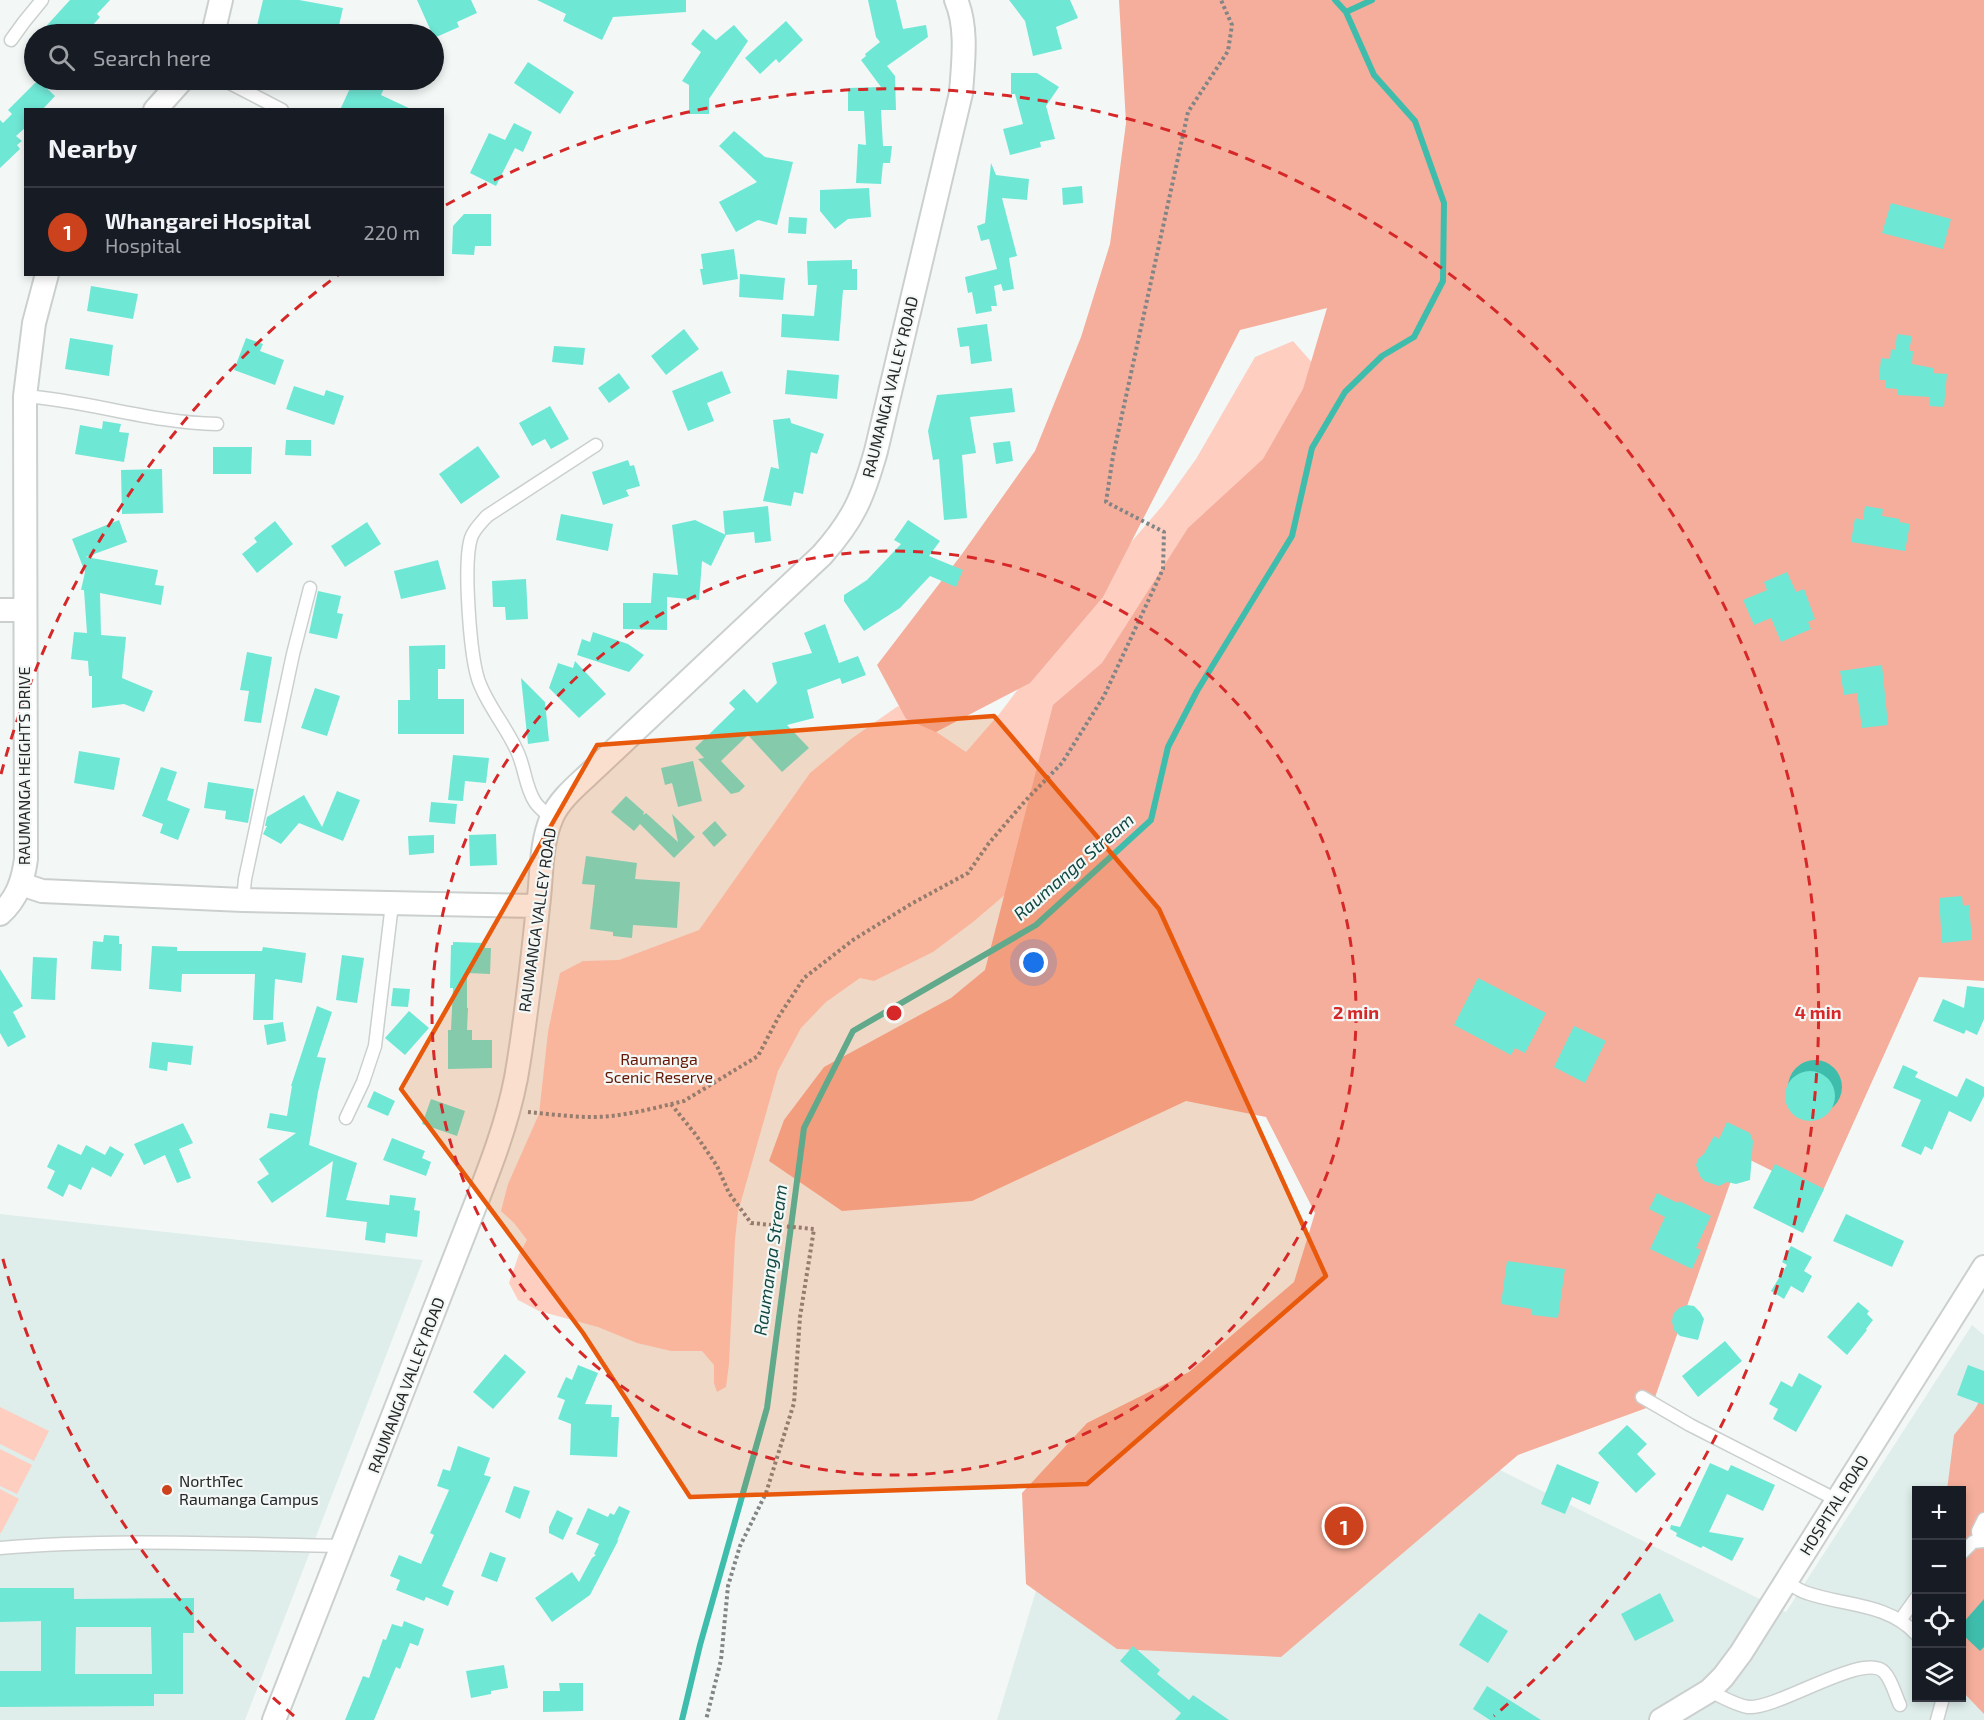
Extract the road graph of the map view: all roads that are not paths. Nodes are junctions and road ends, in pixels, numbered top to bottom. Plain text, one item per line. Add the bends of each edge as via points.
1 (42, 0) edge
2 (221, 0) edge
3 (956, 0) edge
4 (215, 24) edge
5 (11, 40) dead end
6 (173, 90) edge
7 (243, 90) edge
8 (157, 108) edge
9 (278, 108) edge
10 (46, 276) edge
11 (25, 396) junction
12 (217, 424) dead end
13 (596, 445) dead end
14 (310, 588) dead end
15 (0, 610) edge
16 (25, 610) junction
17 (551, 819) junction
18 (21, 884) junction
19 (243, 900) junction
20 (392, 904) junction
21 (538, 906) junction
22 (0, 914) edge
23 (346, 1119) dead end
24 (1984, 1267) edge
25 (1642, 1397) dead end
26 (1837, 1500) junction
27 (1984, 1519) edge
28 (1981, 1541) edge
29 (343, 1546) junction
30 (0, 1548) edge
31 (1966, 1549) edge
32 (1786, 1582) junction
33 (1912, 1605) edge
34 (1901, 1619) junction
35 (1912, 1629) edge
36 (1709, 1691) junction
37 (1942, 1702) edge
38 (1900, 1705) dead end
39 (274, 1720) edge
40 (1661, 1720) edge
41 (1937, 1720) edge

1 - 5 lane
2 - 4 street
3 - 17 street, RAUMANGA VALLEY ROAD via 964,58 961,93 876,451 854,514 822,555 567,795
6 - 8 street
7 - 9 lane
10 - 11 street, RAUMANGA HEIGHTS DRIVE via 34,323
11 - 12 lane via 62,399 168,420
11 - 16 street, RAUMANGA HEIGHTS DRIVE
13 - 17 lane via 487,516 471,536 469,549 468,588 478,680 517,750 535,801
14 - 19 lane
15 - 16 street
16 - 18 street, RAUMANGA HEIGHTS DRIVE via 26,859
17 - 21 street, RAUMANGA VALLEY ROAD via 545,837
18 - 19 street, RAUMANGA HEIGHTS DRIVE via 42,891
18 - 22 street
19 - 20 street, RAUMANGA HEIGHTS DRIVE
20 - 21 street, RAUMANGA HEIGHTS DRIVE
20 - 23 lane via 375,1046
21 - 29 street, RAUMANGA VALLEY ROAD via 509,1111
24 - 26 street, HOSPITAL ROAD
25 - 26 lane
26 - 32 street, HOSPITAL ROAD
27 - 28 lane via 1978,1531
28 - 31 lane
29 - 30 lane via 116,1542
29 - 39 street, RAUMANGA VALLEY ROAD
32 - 34 lane via 1806,1593
32 - 36 street, HOSPITAL ROAD via 1741,1653
33 - 34 lane
34 - 35 lane
36 - 38 lane via 1749,1707 1857,1669 1877,1667 1888,1678
36 - 40 street, HOSPITAL ROAD
37 - 41 lane

